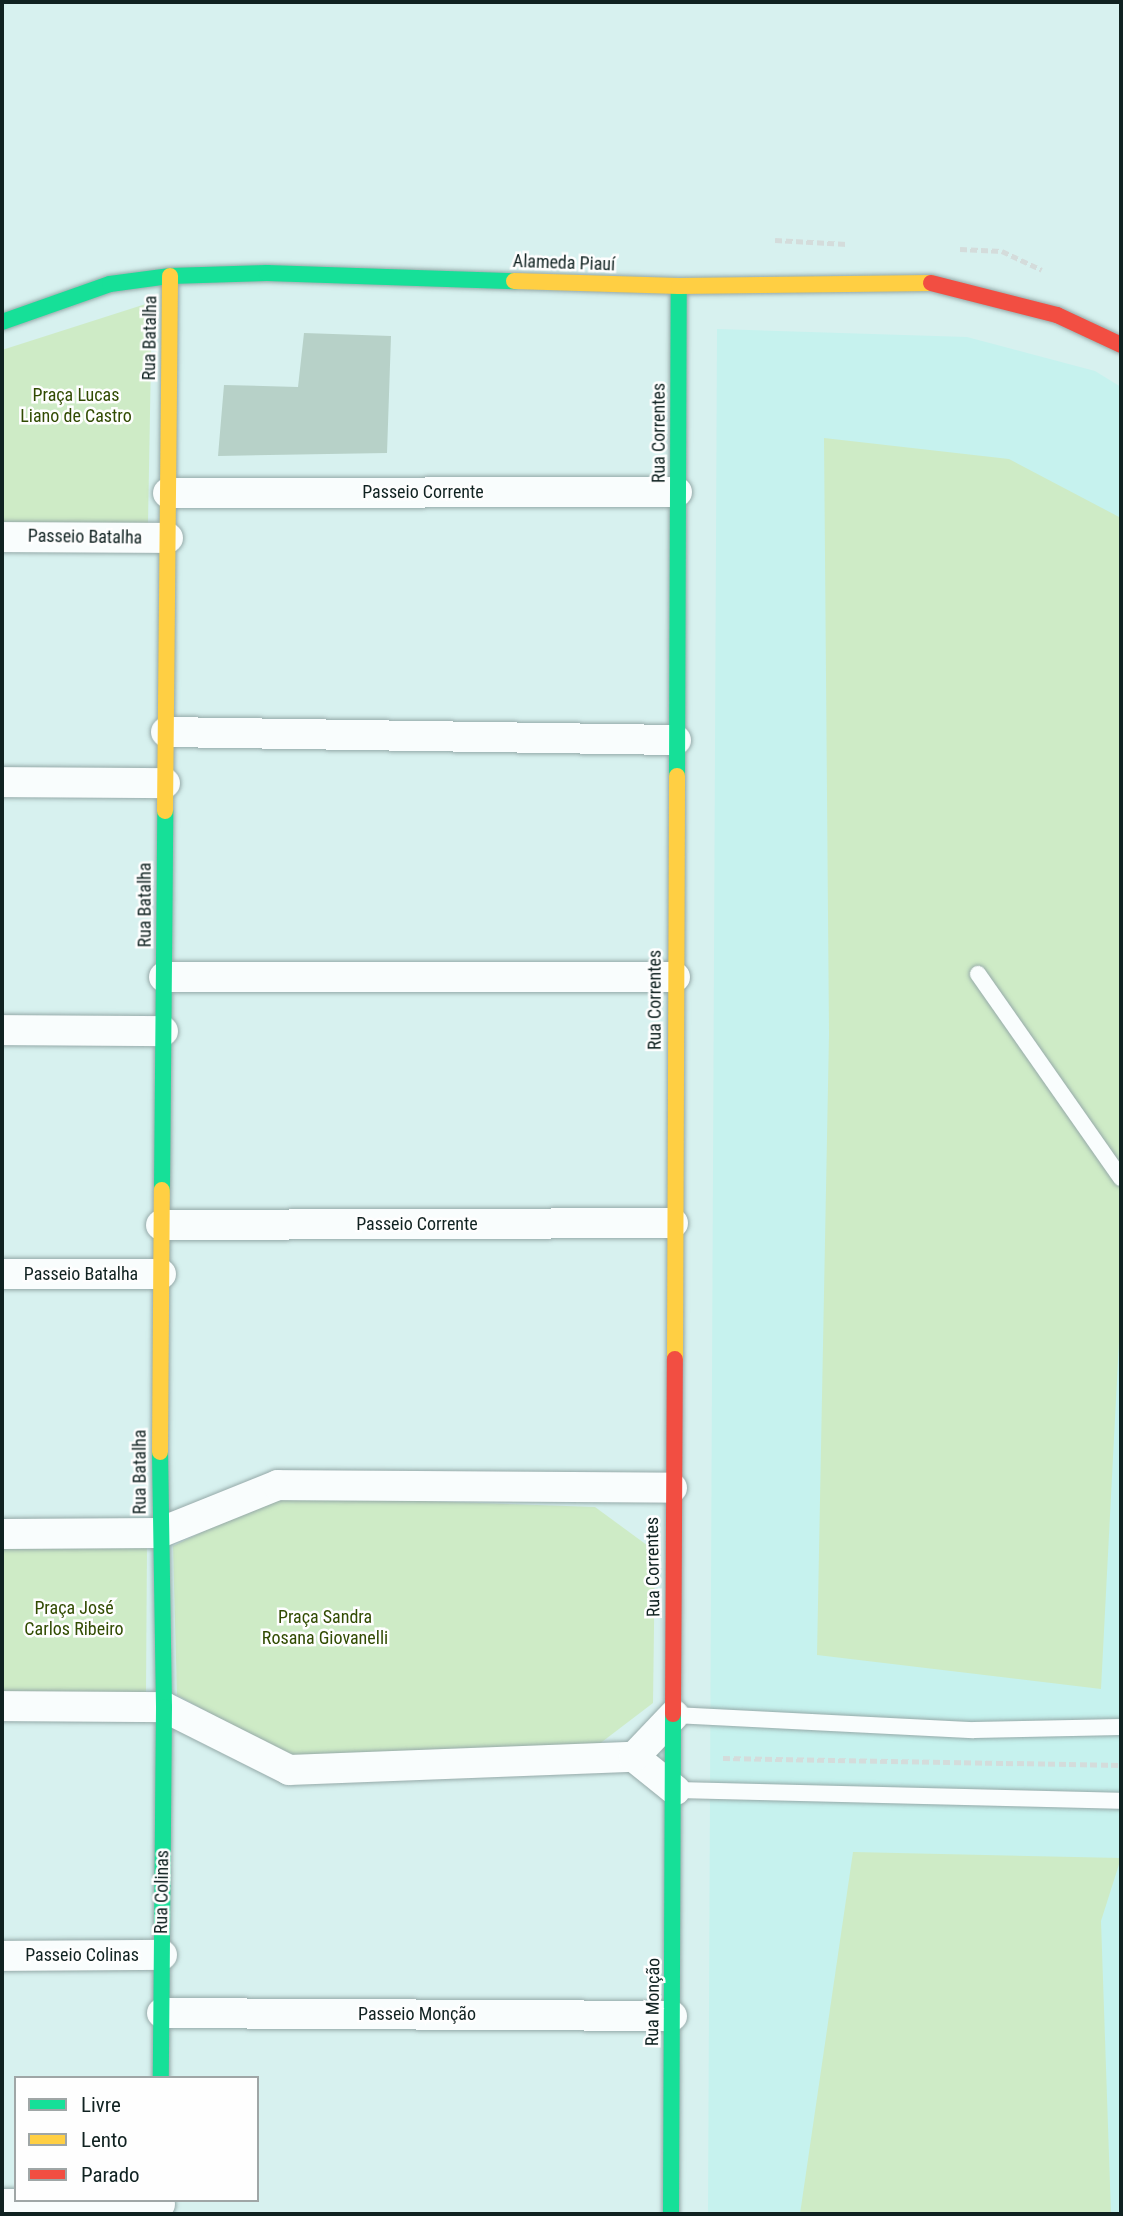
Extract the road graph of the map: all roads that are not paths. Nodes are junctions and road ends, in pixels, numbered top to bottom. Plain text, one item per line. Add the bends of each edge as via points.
1 (170, 276) junction
2 (679, 286) junction
3 (2, 322) edge
4 (1121, 345) edge
5 (677, 492) junction
6 (168, 493) junction
7 (2, 537) edge
8 (168, 538) junction
9 (166, 732) junction
10 (676, 740) junction
11 (2, 782) edge
12 (165, 783) junction
13 (978, 975) dead end
14 (164, 977) junction
15 (675, 977) junction
16 (2, 1030) edge
17 (163, 1031) junction
18 (1121, 1178) edge
19 (673, 1223) junction
20 (161, 1224) junction
21 (2, 1274) edge
22 (161, 1275) junction
23 (672, 1488) junction
24 (159, 1533) junction
25 (2, 1534) edge
26 (2, 1706) edge
27 (164, 1707) junction
28 (674, 1715) junction
29 (1121, 1727) edge
30 (634, 1757) junction
31 (675, 1790) junction
32 (1121, 1801) edge
33 (162, 1955) junction
34 (2, 1956) edge
35 (162, 2013) junction
36 (672, 2016) junction
37 (161, 2076) edge
38 (2, 2204) edge
39 (160, 2206) edge
40 (671, 2214) edge

1 - 2 street, Alameda Piauí via 267,273
1 - 3 street, Alameda Piauí via 110,284
1 - 6 street, Rua Batalha
2 - 4 street, Alameda Piauí via 933,283 1057,315
2 - 5 street, Rua Correntes
5 - 6 street, Passeio Corrente
5 - 10 street, Rua Correntes
6 - 8 street, Rua Batalha
7 - 8 street, Passeio Batalha
8 - 9 street, Rua Batalha
9 - 10 street
9 - 12 street, Rua Batalha
10 - 15 street, Rua Correntes
11 - 12 street
12 - 14 street, Rua Batalha
13 - 18 lane
14 - 15 street
14 - 17 street, Rua Batalha
15 - 19 street, Rua Correntes
16 - 17 street
17 - 20 street, Rua Batalha
19 - 20 street, Passeio Corrente
19 - 23 street, Rua Correntes
20 - 22 street, Rua Batalha
21 - 22 street, Passeio Batalha
22 - 24 street, Rua Batalha
23 - 24 street via 278,1485
23 - 28 street, Rua Correntes
24 - 25 street
24 - 27 street, Rua Batalha
26 - 27 street
27 - 30 street via 289,1770
27 - 33 street, Rua Colinas
28 - 29 lane via 974,1730
28 - 30 street
28 - 31 street, Rua Correntes
30 - 31 street
31 - 32 lane
31 - 36 street, Rua Monção
33 - 34 street, Passeio Colinas
33 - 35 street, Rua Colinas
35 - 36 street, Passeio Monção
35 - 37 street, Rua Colinas
36 - 40 street, Rua Monção
38 - 39 street

